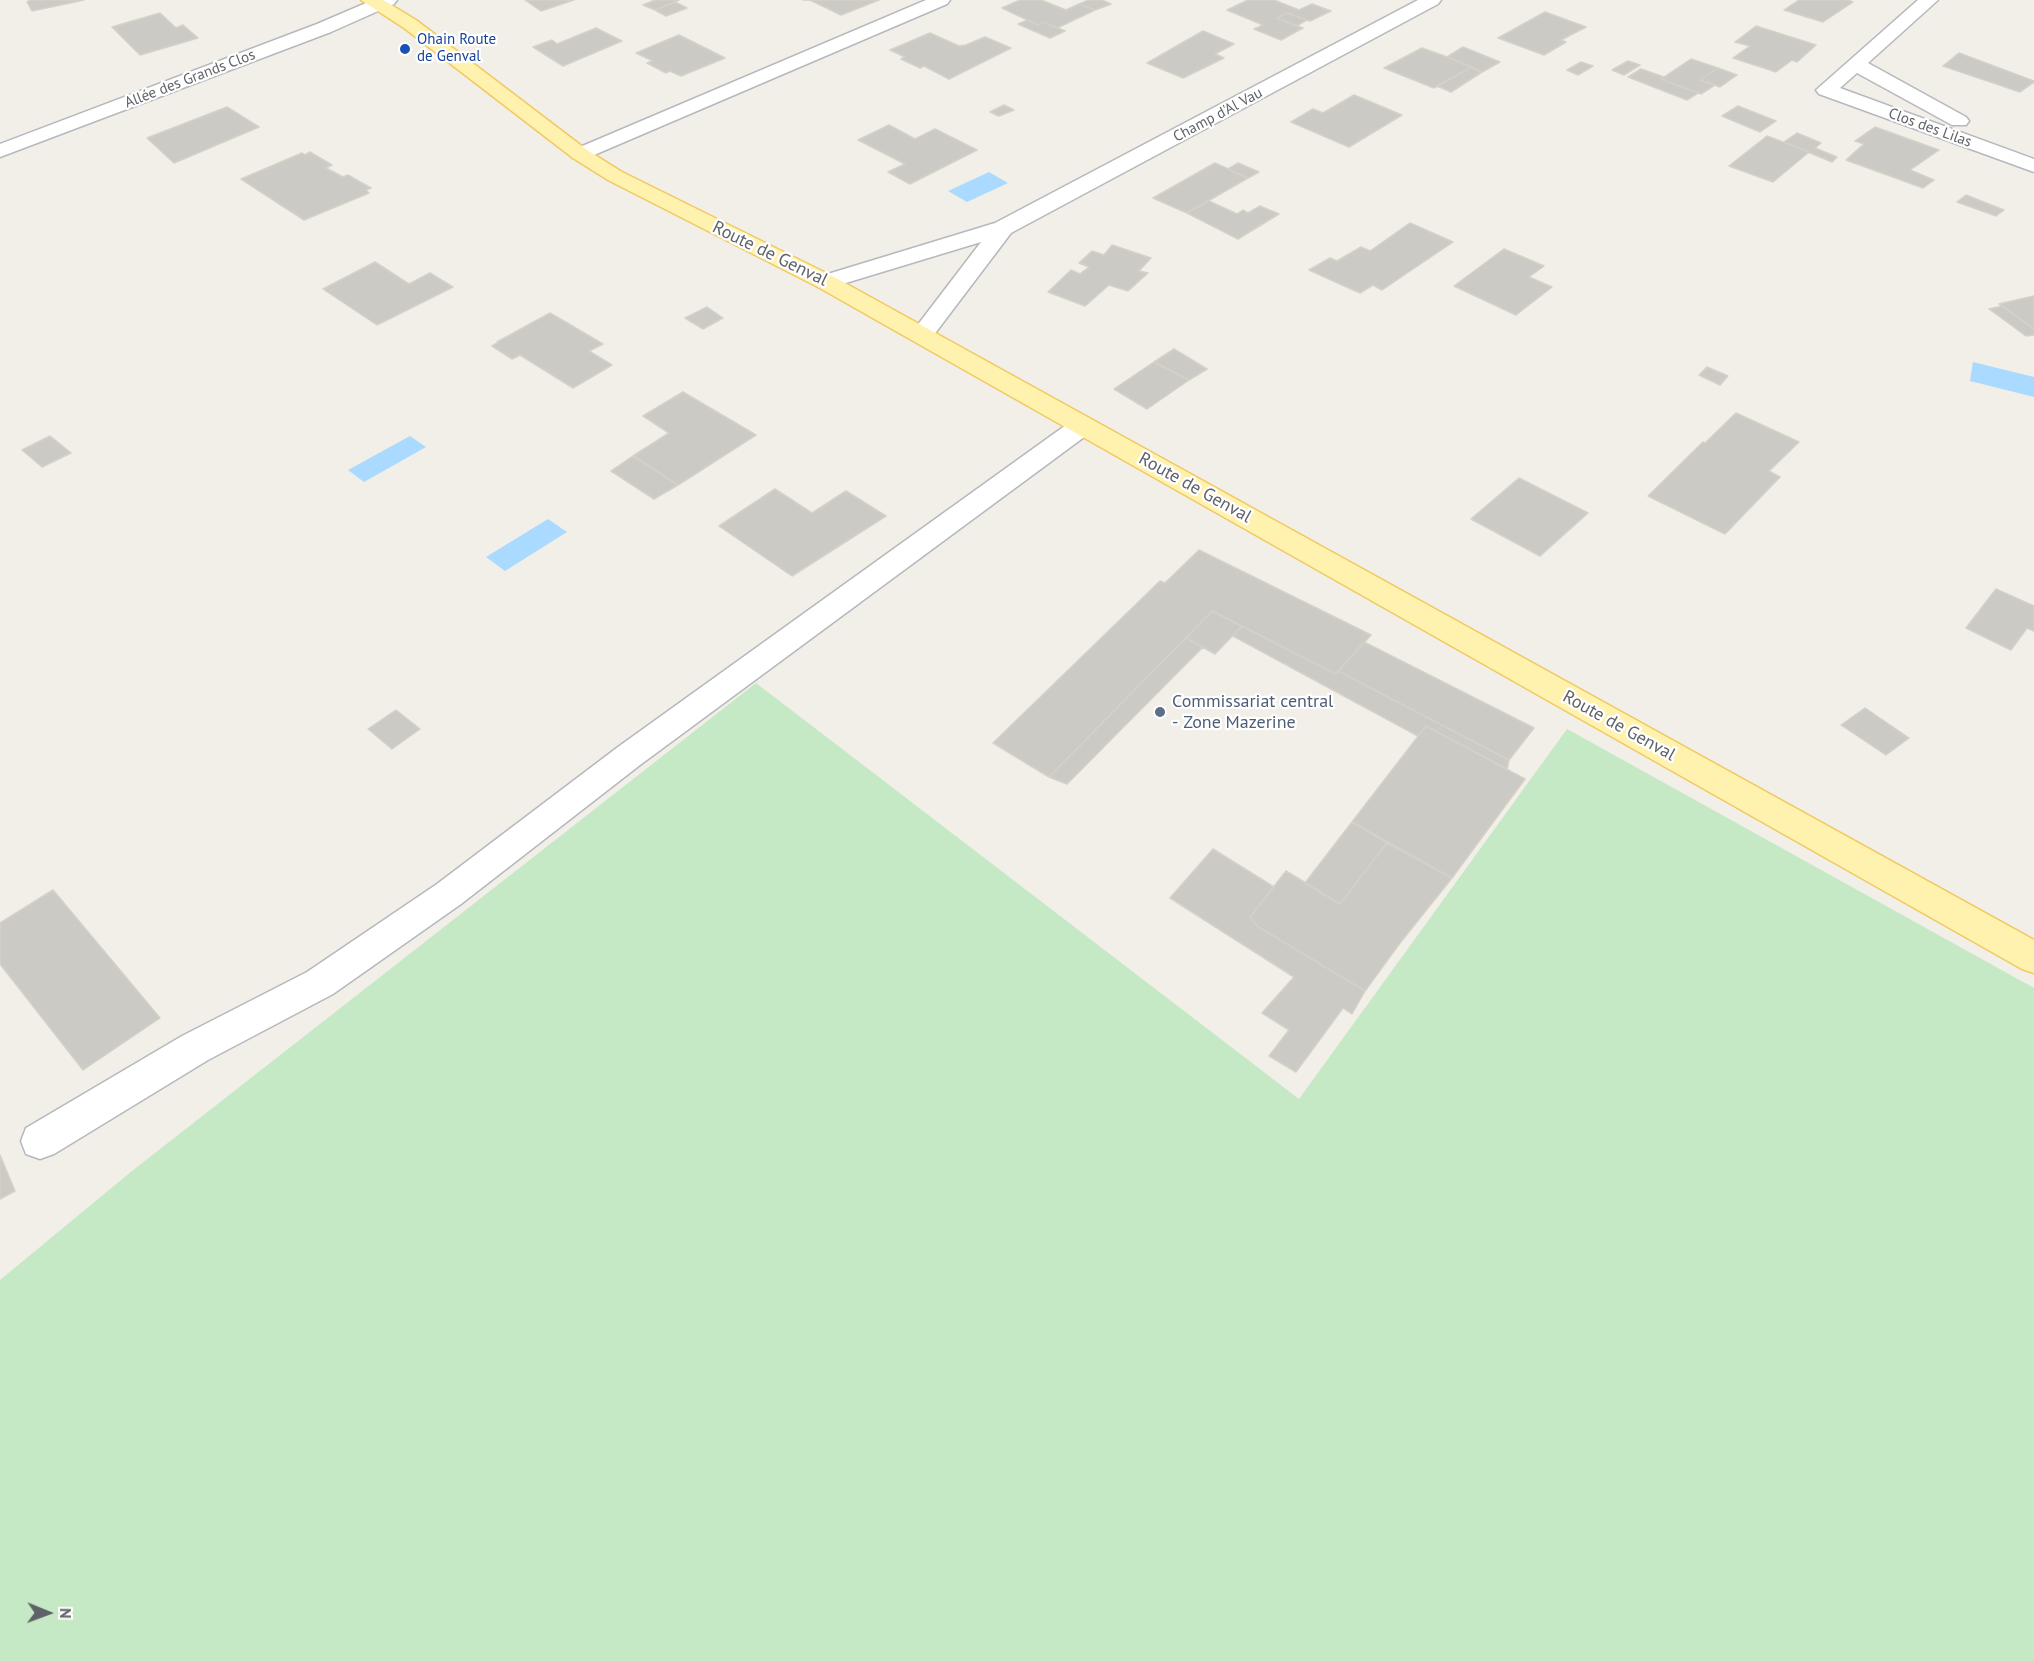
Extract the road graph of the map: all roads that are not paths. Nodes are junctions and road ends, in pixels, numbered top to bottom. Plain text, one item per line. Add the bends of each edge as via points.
1 (940, 0) edge
2 (1432, 0) edge
3 (1929, 0) edge
4 (378, 1) edge
5 (1856, 64) junction
6 (0, 151) edge
7 (580, 154) junction
8 (2034, 165) edge
9 (1003, 228) junction
10 (826, 282) junction
11 (921, 335) junction
12 (1082, 426) junction
13 (2034, 958) edge
14 (40, 1141) dead end

1 - 7 street
2 - 9 street, Champ d'Al Vau
3 - 5 street
4 - 6 street, Allée des Grands Clos via 324,28
4 - 7 main road, Route de Genval
5 - 8 street
5 - 8 street, Clos des Lilas via 1826,90
7 - 10 main road, Route de Genval via 713,227
9 - 10 street, Champ d'Al Vau
9 - 11 street, Champ d'Al Vau
10 - 11 main road, Route de Genval
11 - 12 main road, Route de Genval
12 - 13 main road, Route de Genval
12 - 14 street via 629,756 449,894 320,983 195,1048

